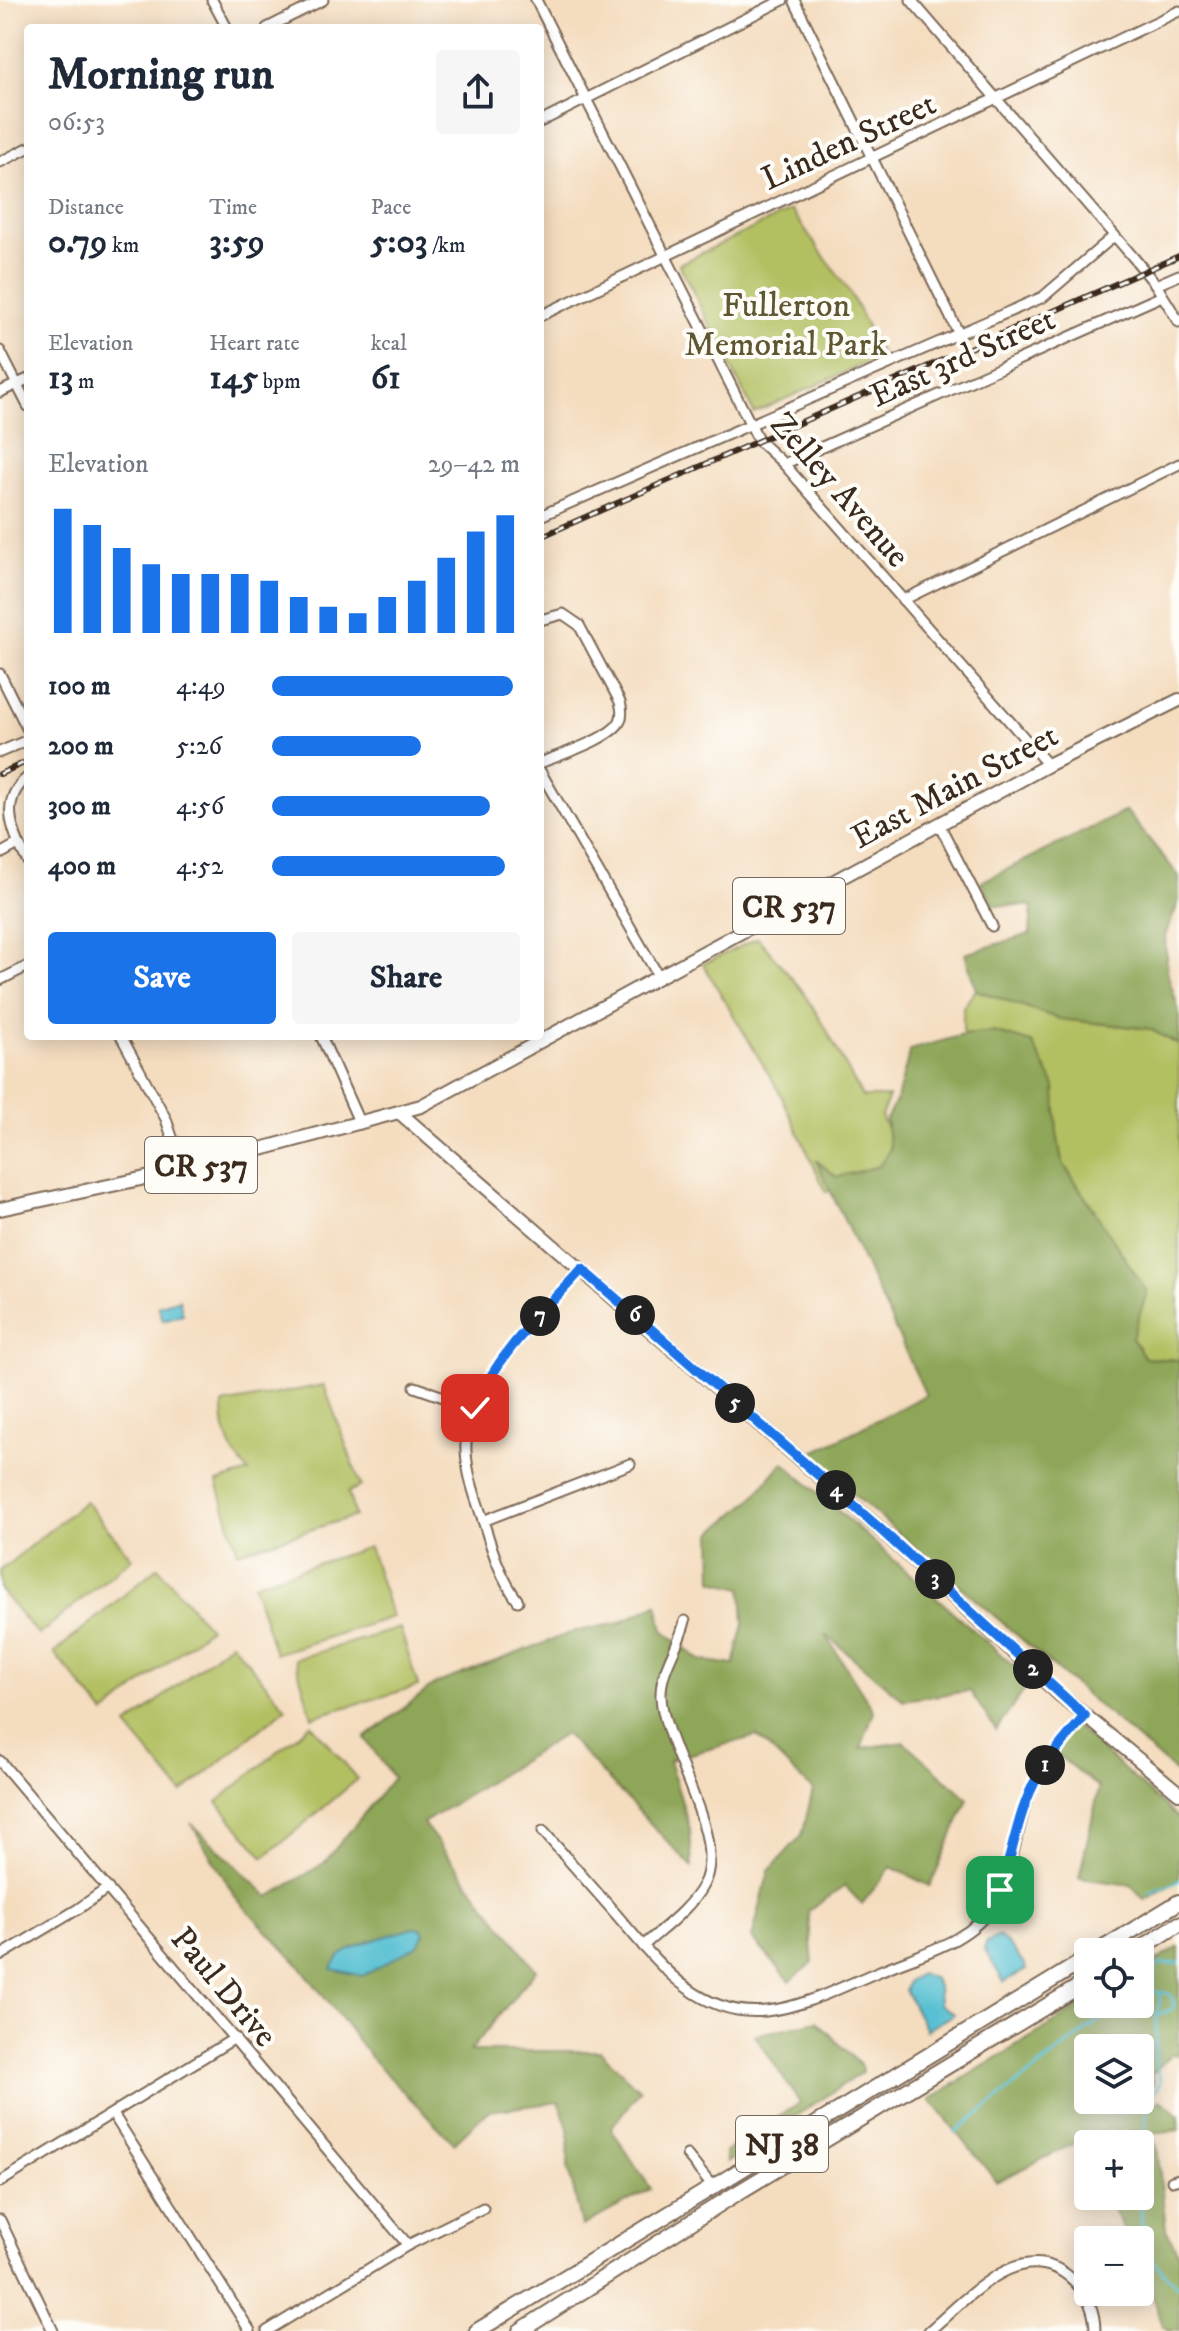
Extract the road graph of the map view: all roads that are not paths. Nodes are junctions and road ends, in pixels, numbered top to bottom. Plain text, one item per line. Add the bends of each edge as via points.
1 (212, 0) edge
2 (323, 0) edge
3 (536, 0) edge
4 (783, 0) edge
5 (794, 0) edge
6 (911, 0) edge
7 (1179, 11) edge
8 (225, 24) edge
9 (275, 24) edge
10 (998, 98) junction
11 (585, 99) junction
12 (544, 120) edge
13 (24, 150) edge
14 (874, 158) junction
15 (0, 162) edge
16 (1114, 236) junction
17 (664, 256) junction
18 (1179, 275) edge
19 (1156, 285) junction
20 (1162, 296) junction
21 (544, 314) edge
22 (1179, 322) edge
23 (959, 334) junction
24 (0, 351) edge
25 (24, 381) edge
26 (17, 384) junction
27 (0, 392) edge
28 (24, 398) edge
29 (750, 425) junction
30 (784, 464) junction
31 (1179, 464) edge
32 (544, 514) edge
33 (903, 600) junction
34 (544, 619) edge
35 (0, 674) edge
36 (1179, 700) edge
37 (24, 722) edge
38 (24, 742) edge
39 (0, 752) edge
40 (544, 761) edge
41 (1048, 765) junction
42 (544, 778) edge
43 (24, 780) edge
44 (2, 814) edge
45 (939, 824) junction
46 (18, 844) junction
47 (0, 854) edge
48 (24, 855) edge
49 (992, 926) dead end
50 (24, 968) edge
51 (659, 977) junction
52 (0, 980) edge
53 (123, 1040) edge
54 (323, 1040) edge
55 (543, 1040) edge
56 (544, 1040) edge
57 (400, 1113) junction
58 (360, 1124) junction
59 (183, 1170) junction
60 (0, 1209) edge
61 (582, 1269) junction
62 (415, 1387) dead end
63 (475, 1408) junction
64 (630, 1464) dead end
65 (483, 1521) junction
66 (518, 1601) dead end
67 (685, 1621) dead end
68 (1085, 1716) junction
69 (0, 1761) edge
70 (10, 1772) junction
71 (0, 1779) edge
72 (1179, 1793) edge
73 (543, 1831) dead end
74 (108, 1888) junction
75 (1179, 1902) edge
76 (1179, 1924) edge
77 (1120, 1938) edge
78 (1154, 1940) edge
79 (643, 1946) junction
80 (0, 1956) edge
81 (1074, 1966) edge
82 (1074, 1989) edge
83 (235, 2038) junction
84 (113, 2114) junction
85 (687, 2155) dead end
86 (0, 2182) edge
87 (712, 2186) junction
88 (483, 2208) dead end
89 (0, 2220) edge
90 (4, 2239) edge
91 (408, 2245) junction
92 (53, 2331) edge
93 (250, 2331) edge
94 (267, 2331) edge
95 (477, 2331) edge
96 (520, 2331) edge
97 (929, 2331) edge
98 (1095, 2331) edge

1 - 8 street
2 - 9 street
3 - 11 street, Zelley Avenue
4 - 11 street
5 - 14 street
6 - 10 street
7 - 10 street, Linden Street
10 - 14 street, Linden Street
10 - 16 street
11 - 12 street
11 - 17 street, Zelley Avenue
13 - 15 street
14 - 17 street, Linden Street
14 - 23 street
16 - 19 street
16 - 23 street, East 3rd Street via 1043,297
17 - 21 street, Linden Street
17 - 29 street, Zelley Avenue
18 - 19 street
19 - 20 street
20 - 22 street
20 - 30 street, East 3rd Street
23 - 29 street, East 3rd Street
24 - 26 street
25 - 26 street
26 - 27 street
26 - 28 street
29 - 30 street, Zelley Avenue
29 - 32 street, East 3rd Street
30 - 33 street, Zelley Avenue
31 - 33 street
33 - 41 street, Zelley Avenue
34 - 40 street via 563,614 575,620 622,714 607,733
35 - 37 street
36 - 41 main road, East Main Street / CR 537
38 - 39 street
41 - 45 main road, East Main Street / CR 537
42 - 51 street
43 - 44 street via 6,791
44 - 46 street
45 - 49 street
45 - 51 main road, East Main Street / CR 537
46 - 47 street
46 - 48 street
50 - 52 street
51 - 56 main road, East Main Street / CR 537
53 - 59 street via 166,1119
54 - 58 street
55 - 57 main road, East Main Street / CR 537
57 - 58 main road, East Main Street / CR 537
57 - 61 main road
58 - 59 main road, East Main Street / CR 537
59 - 60 main road, East Main Street / CR 537
61 - 63 street via 502,1361
61 - 68 main road
62 - 63 street
63 - 65 street via 466,1450
64 - 65 street
65 - 66 street via 504,1580
67 - 79 street via 661,1695 670,1739 708,1842 710,1865 699,1892
68 - 72 main road
68 - 79 street via 1037,1778 994,1904 962,1935 830,1992 763,2012 734,2009 692,1993
69 - 70 street, Paul Drive
70 - 71 street
70 - 74 street, Paul Drive
73 - 79 street
74 - 80 street
74 - 83 street, Paul Drive
75 - 77 highway
76 - 78 highway
81 - 87 highway, NJ 38
82 - 96 highway, NJ 38
83 - 84 street
83 - 91 street, Paul Drive
84 - 86 street
84 - 93 street
85 - 87 street
87 - 95 highway, NJ 38
88 - 91 street
89 - 90 street
90 - 92 street
91 - 94 street
97 - 98 street via 999,2275 1029,2262 1051,2264 1078,2284 1090,2303

